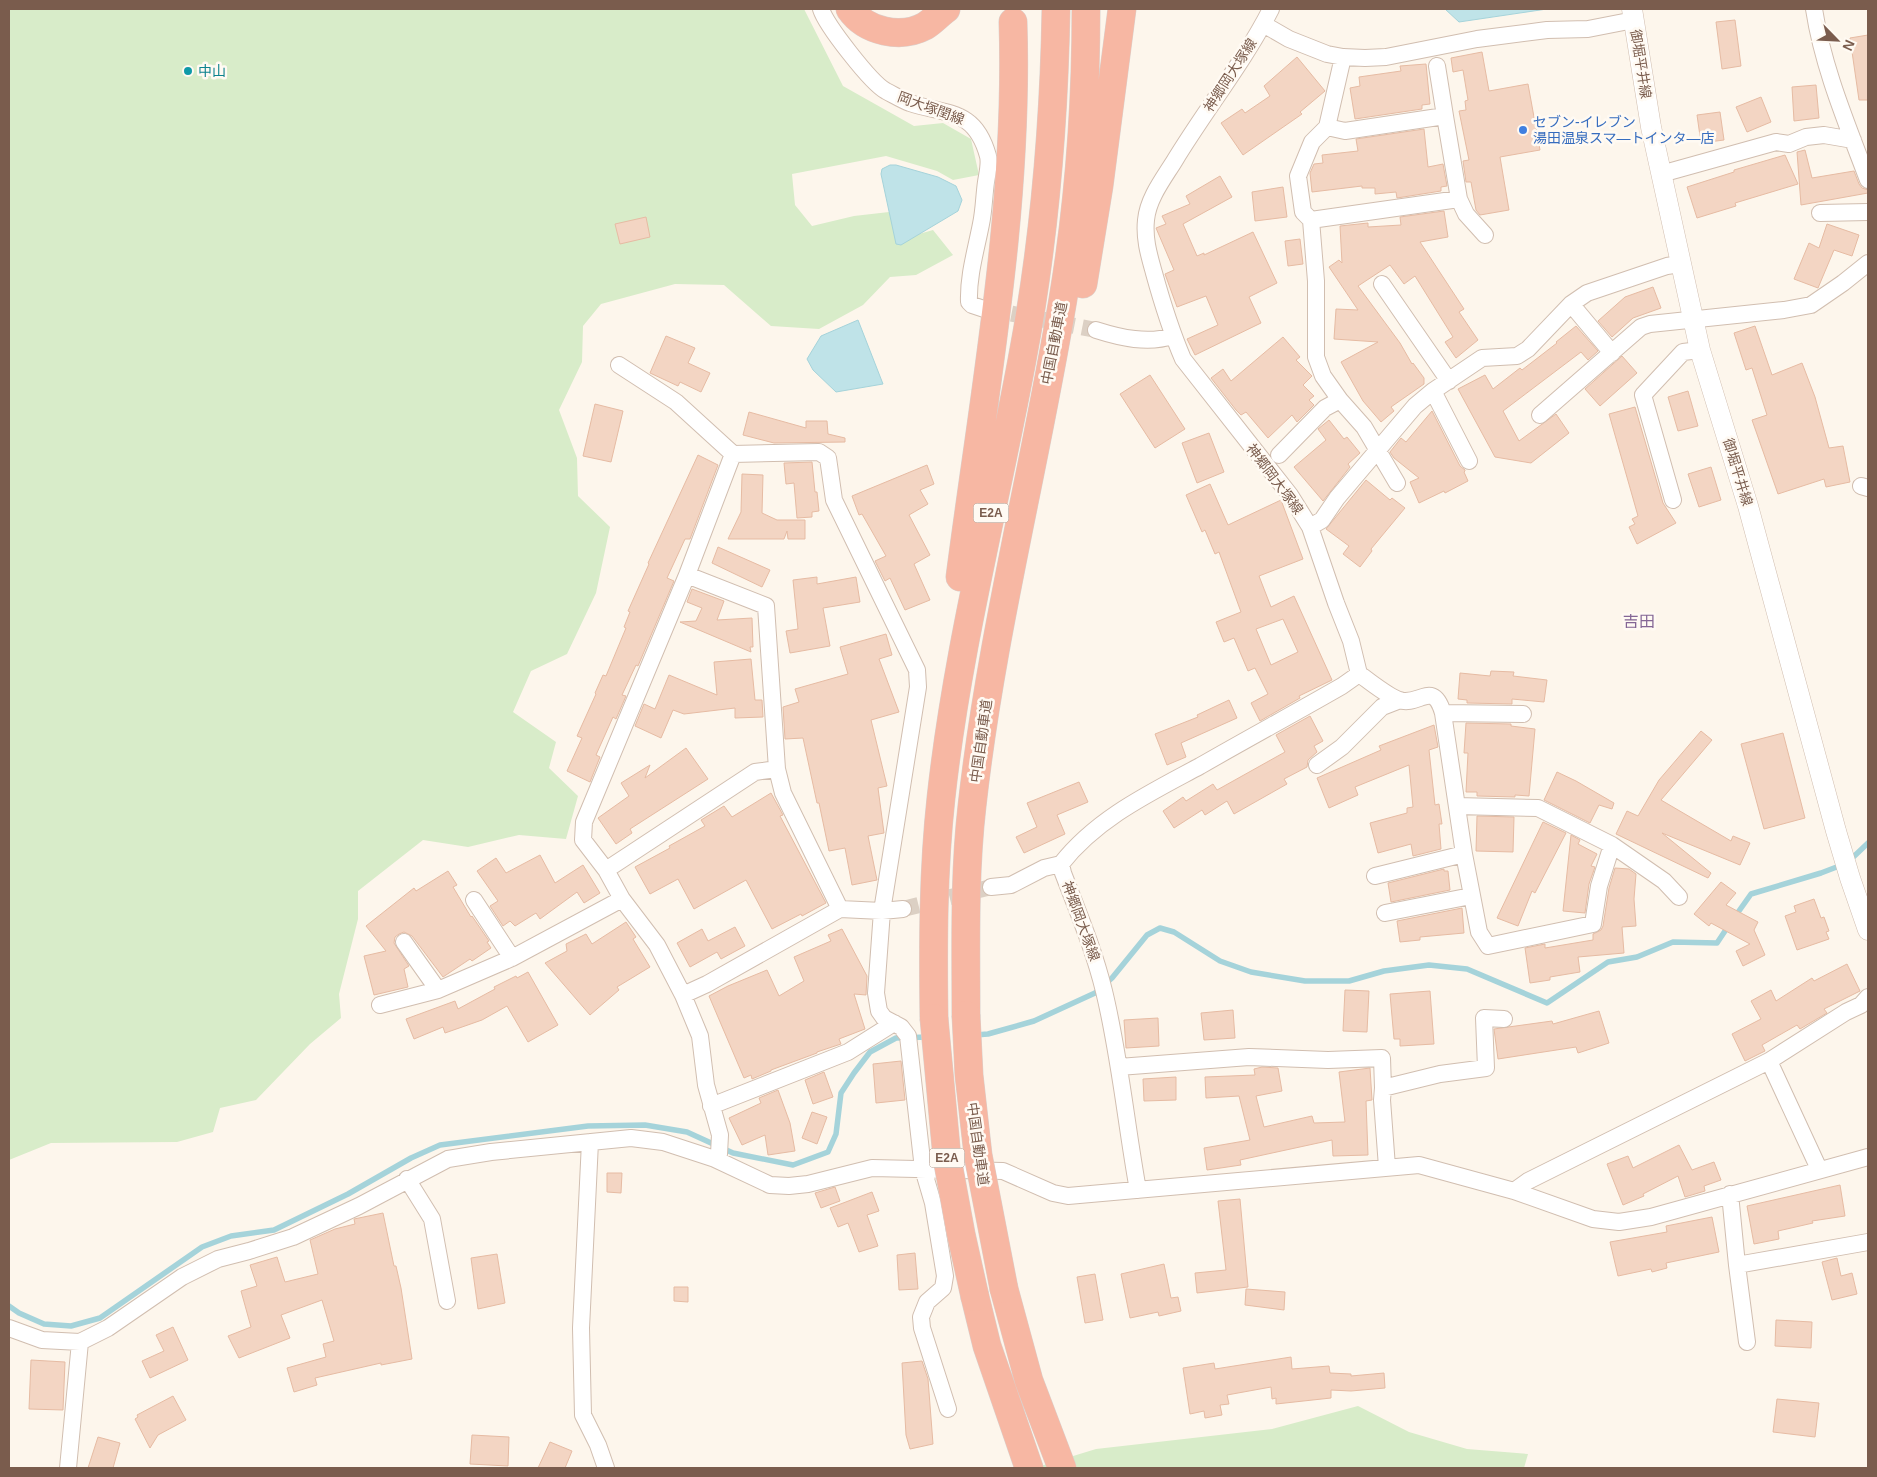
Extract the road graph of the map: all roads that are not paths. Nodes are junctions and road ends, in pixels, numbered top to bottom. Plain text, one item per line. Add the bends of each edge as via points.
1 (820, 9) edge
2 (850, 9) edge
3 (876, 9) edge
4 (919, 9) edge
5 (946, 9) edge
6 (1056, 9) edge
7 (1086, 9) edge
8 (1122, 9) edge
9 (1271, 9) edge
10 (1814, 9) edge
11 (1633, 14) edge
12 (1007, 22) edge
13 (1264, 24) junction
14 (1343, 57) junction
15 (1437, 66) dead end
16 (1446, 116) junction
17 (1327, 127) junction
18 (1853, 140) junction
19 (1661, 174) junction
20 (1868, 180) edge
21 (1459, 200) junction
22 (1868, 212) edge
23 (1820, 213) dead end
24 (1311, 220) junction
25 (1486, 235) dead end
26 (1868, 263) edge
27 (1680, 264) junction
28 (1382, 284) dead end
29 (1571, 304) junction
30 (984, 309) tunnel mouth
31 (1693, 320) junction
32 (1096, 330) tunnel mouth
33 (1173, 336) junction
34 (1700, 350) junction
35 (1612, 352) junction
36 (619, 365) dead end
37 (1448, 381) junction
38 (1434, 392) junction
39 (1340, 400) junction
40 (1540, 415) dead end
41 (1378, 449) junction
42 (733, 454) junction
43 (1279, 455) dead end
44 (1470, 461) dead end
45 (1397, 483) dead end
46 (1673, 500) dead end
47 (1022, 514) junction
48 (1310, 527) junction
49 (687, 575) junction
50 (1359, 674) junction
51 (1400, 700) junction
52 (1443, 713) junction
53 (1523, 714) dead end
54 (1317, 765) dead end
55 (777, 768) junction
56 (1457, 806) junction
57 (1612, 845) junction
58 (936, 852) junction
59 (1464, 854) junction
60 (1061, 864) junction
61 (606, 870) junction
62 (1375, 876) dead end
63 (991, 887) tunnel mouth
64 (1471, 896) junction
65 (1680, 897) dead end
66 (622, 899) junction
67 (474, 900) dead end
68 (840, 909) junction
69 (903, 909) tunnel mouth
70 (882, 911) junction
71 (1385, 913) dead end
72 (1868, 930) edge
73 (404, 942) dead end
74 (512, 958) junction
75 (438, 990) junction
76 (683, 995) junction
77 (1868, 997) edge
78 (380, 1005) dead end
79 (1504, 1019) dead end
80 (894, 1023) junction
81 (1770, 1061) junction
82 (1119, 1067) junction
83 (1383, 1088) junction
84 (711, 1106) junction
85 (590, 1142) junction
86 (717, 1156) junction
87 (1868, 1157) edge
88 (1387, 1167) junction
89 (923, 1169) junction
90 (1819, 1169) junction
91 (408, 1179) junction
92 (1138, 1190) junction
93 (1514, 1191) junction
94 (1730, 1194) junction
95 (1868, 1242) edge
96 (1737, 1265) junction
97 (446, 1301) dead end
98 (9, 1328) edge
99 (80, 1342) junction
100 (1747, 1342) dead end
101 (948, 1409) dead end
102 (68, 1468) edge
103 (606, 1468) edge
104 (1029, 1468) edge
105 (1062, 1468) edge

1 - 30 street, 岡大塚閏線 via 859,64 883,90 909,102 957,116 977,130 988,158 982,223 975,249 969,302
2 - 5 highway via 876,28 903,33 925,26
3 - 4 highway via 893,15
6 - 58 highway, 中国自動車道 / E2A via 1055,79 1039,260 958,681
7 - 47 highway, 中国自動車道 / E2A via 1085,77 1076,196 1063,298
8 - 47 highway via 1099,186 1064,384
9 - 13 street
10 - 18 street via 1834,90
11 - 14 street, 神郷岡大塚線 via 1588,29 1548,30 1477,39 1386,57
11 - 19 street, 御堀平井線
12 - 58 highway via 1013,116 1006,238 941,721
13 - 14 street, 神郷岡大塚線 via 1289,39
13 - 33 street, 神郷岡大塚線 via 1150,200 1146,218 1147,245
14 - 17 street
15 - 16 street
16 - 17 street via 1345,131
16 - 21 street
17 - 24 street via 1312,142 1298,176 1303,212
18 - 19 street via 1824,135 1788,144 1776,142
18 - 20 street
19 - 27 street, 御堀平井線
21 - 24 street
21 - 25 street via 1466,214
22 - 23 street
24 - 39 street via 1316,281 1316,357 1323,376
26 - 31 street via 1843,284 1810,304
27 - 29 street via 1587,294
27 - 31 street, 御堀平井線
28 - 37 street
29 - 35 street
29 - 37 street via 1528,349 1516,356 1482,358
31 - 34 street, 御堀平井線
31 - 35 street via 1641,327
32 - 33 street via 1123,338 1163,339
33 - 48 street, 神郷岡大塚線 via 1183,359 1290,495
34 - 46 street via 1682,352 1643,395
34 - 72 street, 御堀平井線 via 1748,506 1839,841
35 - 40 street
36 - 42 street via 676,402
37 - 38 street
38 - 41 street via 1415,406
38 - 44 street
39 - 41 street
39 - 43 street via 1325,408
41 - 45 street
41 - 48 street via 1322,520
42 - 49 street
42 - 70 street via 820,452 828,458 834,500 917,670 918,687
47 - 105 highway, 中国自動車道 / E2A, bridge via 991,673 972,807 967,862 966,1015 978,1155 1004,1289 1029,1381
48 - 50 street, 神郷岡大塚線
49 - 55 street via 766,606
49 - 61 street via 584,822 583,840
50 - 51 street
50 - 60 street, 神郷岡大塚線 via 1137,800 1097,826
51 - 52 street via 1434,696 1440,701
51 - 54 street via 1382,707 1342,747
52 - 53 street
52 - 56 street
55 - 61 street via 755,772
55 - 68 street via 783,793
56 - 57 street via 1538,808
56 - 59 street
57 - 64 street via 1599,886 1594,924 1488,946 1479,932
57 - 65 street via 1664,881
58 - 104 highway, 中国自動車道 / E2A, bridge via 934,1018 947,1158 974,1297 987,1346
59 - 62 street
59 - 64 street
60 - 63 street via 1044,868 1011,885
60 - 82 street, 神郷岡大塚線 via 1094,954
61 - 66 street
64 - 71 street
66 - 74 street
66 - 76 street via 657,945
67 - 74 street
68 - 70 street
68 - 76 street
69 - 70 street
70 - 80 street via 876,993 879,1011
73 - 75 street
74 - 75 street
75 - 78 street
76 - 84 street via 700,1036
77 - 81 street via 1861,1005
79 - 83 street via 1484,1018 1486,1068 1440,1074
80 - 84 street via 848,1052
80 - 89 street via 908,1036
81 - 90 street
81 - 93 street via 1634,1126
82 - 83 street via 1249,1057 1382,1058
82 - 92 street, 神郷岡大塚線
83 - 88 street
84 - 86 street via 720,1135
85 - 86 street via 631,1138 664,1142
85 - 91 street via 448,1158
85 - 103 street via 581,1328 583,1415
86 - 89 street via 770,1185 808,1184 872,1168
87 - 90 street
88 - 92 street
88 - 93 street via 1419,1165
89 - 92 street via 1003,1172 1068,1196
89 - 101 street via 933,1203 945,1276 943,1288 927,1302 921,1317 922,1328
90 - 94 street
91 - 97 street via 432,1220
91 - 99 street via 293,1237 218,1259 182,1277 108,1328
93 - 94 street via 1593,1219 1619,1222 1651,1217
94 - 96 street
95 - 96 street
96 - 100 street
98 - 99 street via 42,1340
99 - 102 street

